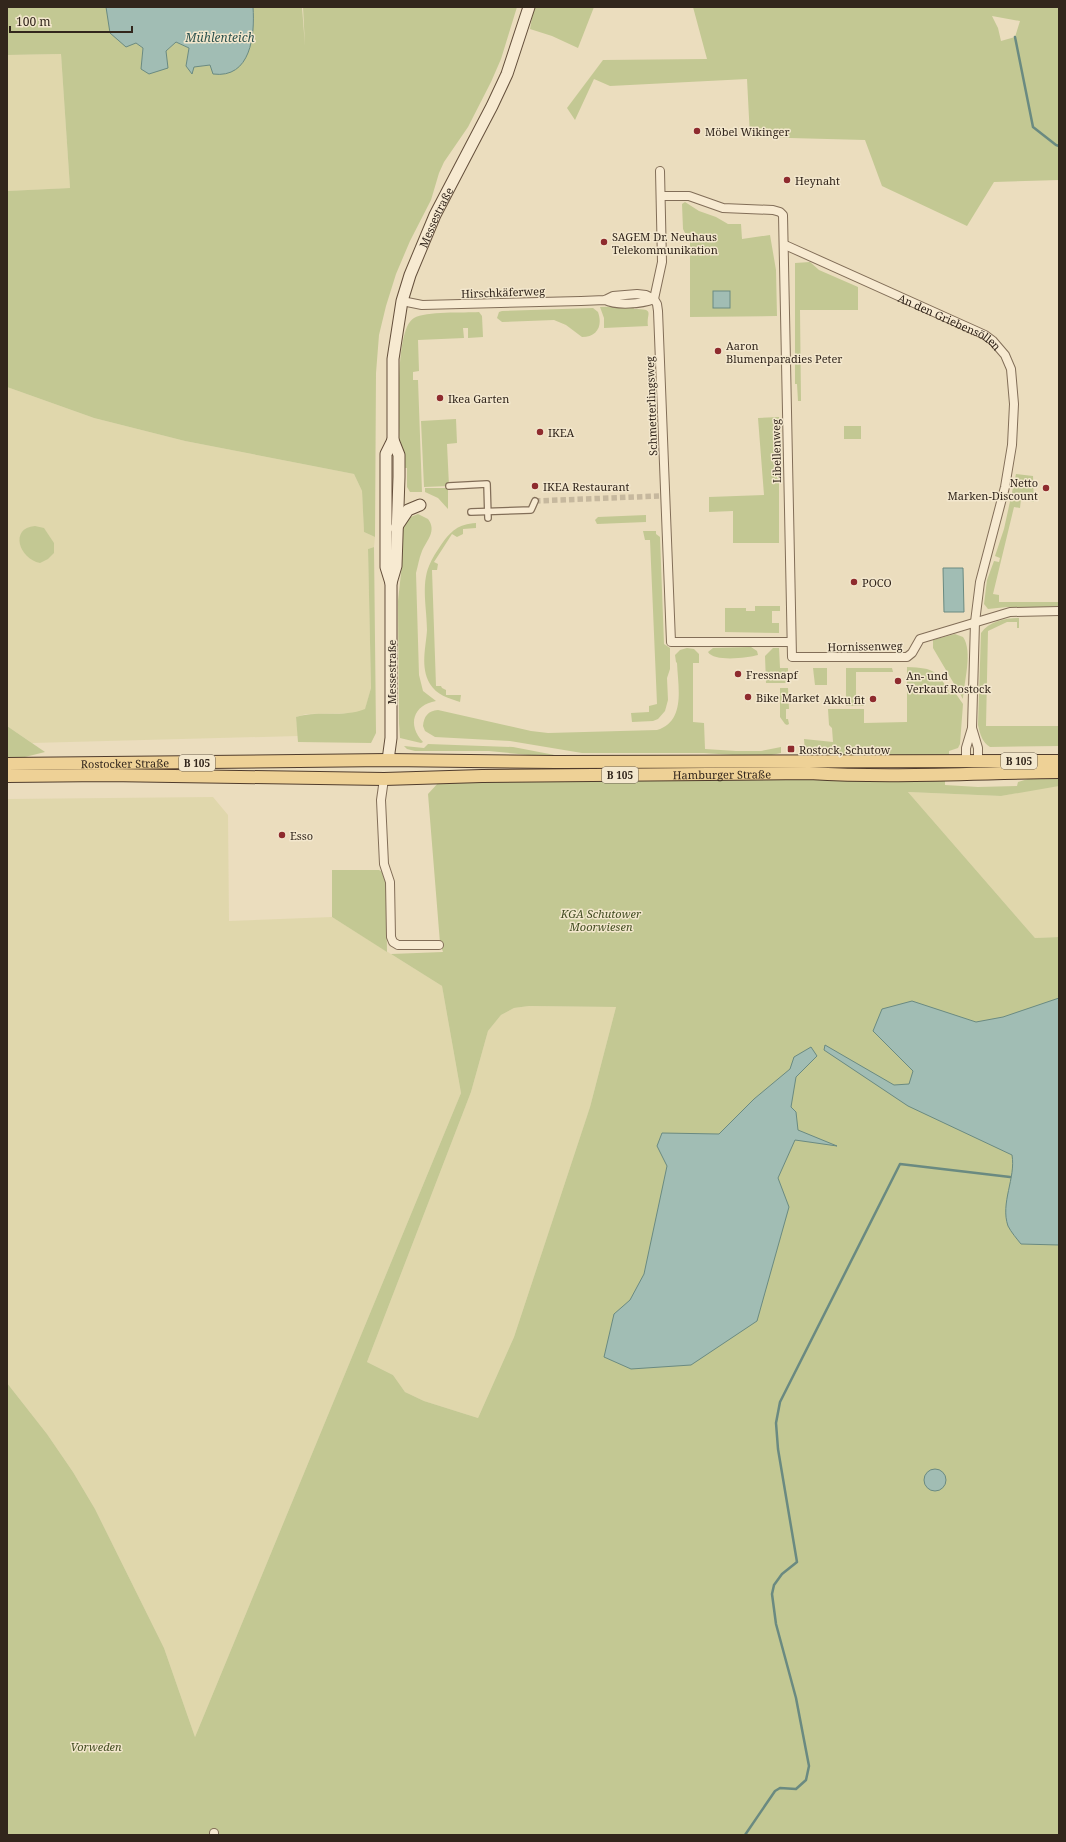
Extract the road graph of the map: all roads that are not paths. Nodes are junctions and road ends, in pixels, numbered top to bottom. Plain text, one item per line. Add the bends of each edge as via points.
1 (529, 7) edge
2 (660, 171) dead end
3 (661, 196) junction
4 (785, 245) junction
5 (654, 299) junction
6 (402, 301) junction
7 (392, 440) junction
8 (449, 486) dead end
9 (535, 501) tunnel mouth
10 (420, 505) dead end
11 (488, 511) junction
12 (471, 512) dead end
13 (488, 518) dead end
14 (396, 528) junction
15 (391, 583) junction
16 (1059, 611) edge
17 (975, 622) junction
18 (791, 642) junction
19 (792, 657) joint
20 (972, 728) junction
21 (388, 760) junction
22 (966, 761) junction
23 (978, 761) junction
24 (1059, 761) edge
25 (7, 764) edge
26 (1059, 772) edge
27 (966, 775) junction
28 (979, 775) junction
29 (7, 776) edge
30 (384, 779) junction
31 (439, 945) dead end

1 - 6 main road, Messestraße via 507,74 435,215
2 - 3 street, Schmetterlingsweg
3 - 4 street via 689,196 723,208 780,212 784,219
3 - 5 street, Schmetterlingsweg via 662,262
4 - 17 street, An den Griebensöllen via 985,335 1005,355 1013,382 1012,445 1005,487 980,582
4 - 18 street, Libellenweg
5 - 6 street, Hirschkäferweg via 646,302 611,303 605,300 422,305
5 - 18 street, Schmetterlingsweg via 658,311 671,642
6 - 7 main road, Messestraße via 392,359
7 - 14 main road, Messestraße via 399,455
7 - 15 main road, Messestraße via 386,454 386,567
8 - 11 street via 487,484
9 - 11 street via 531,510
10 - 14 main road via 408,510
11 - 12 street
11 - 13 street
14 - 15 main road, Messestraße via 396,566
15 - 21 main road, Messestraße via 391,738
16 - 17 street via 1010,612
17 - 19 street, Hornissenweg via 920,639 907,657
17 - 20 street, An den Griebensöllen
18 - 19 street, Libellenweg
20 - 22 street, An den Griebensöllen via 966,748
20 - 23 street, An den Griebensöllen via 978,748
21 - 22 main road, Hamburger Straße / B 105
21 - 25 main road, Rostocker Straße / B 105
21 - 30 main road
22 - 23 main road, Hamburger Straße / B 105
22 - 27 main road, An den Griebensöllen
23 - 24 main road, Hamburger Straße / B 105
23 - 28 main road, An den Griebensöllen
26 - 28 main road, Hamburger Straße / B 105
27 - 28 main road, Hamburger Straße / B 105
27 - 30 main road, Hamburger Straße / B 105 via 506,775
29 - 30 main road, Rostocker Straße / B 105
30 - 31 street via 381,800 384,864 390,882 391,936 393,942 398,945

